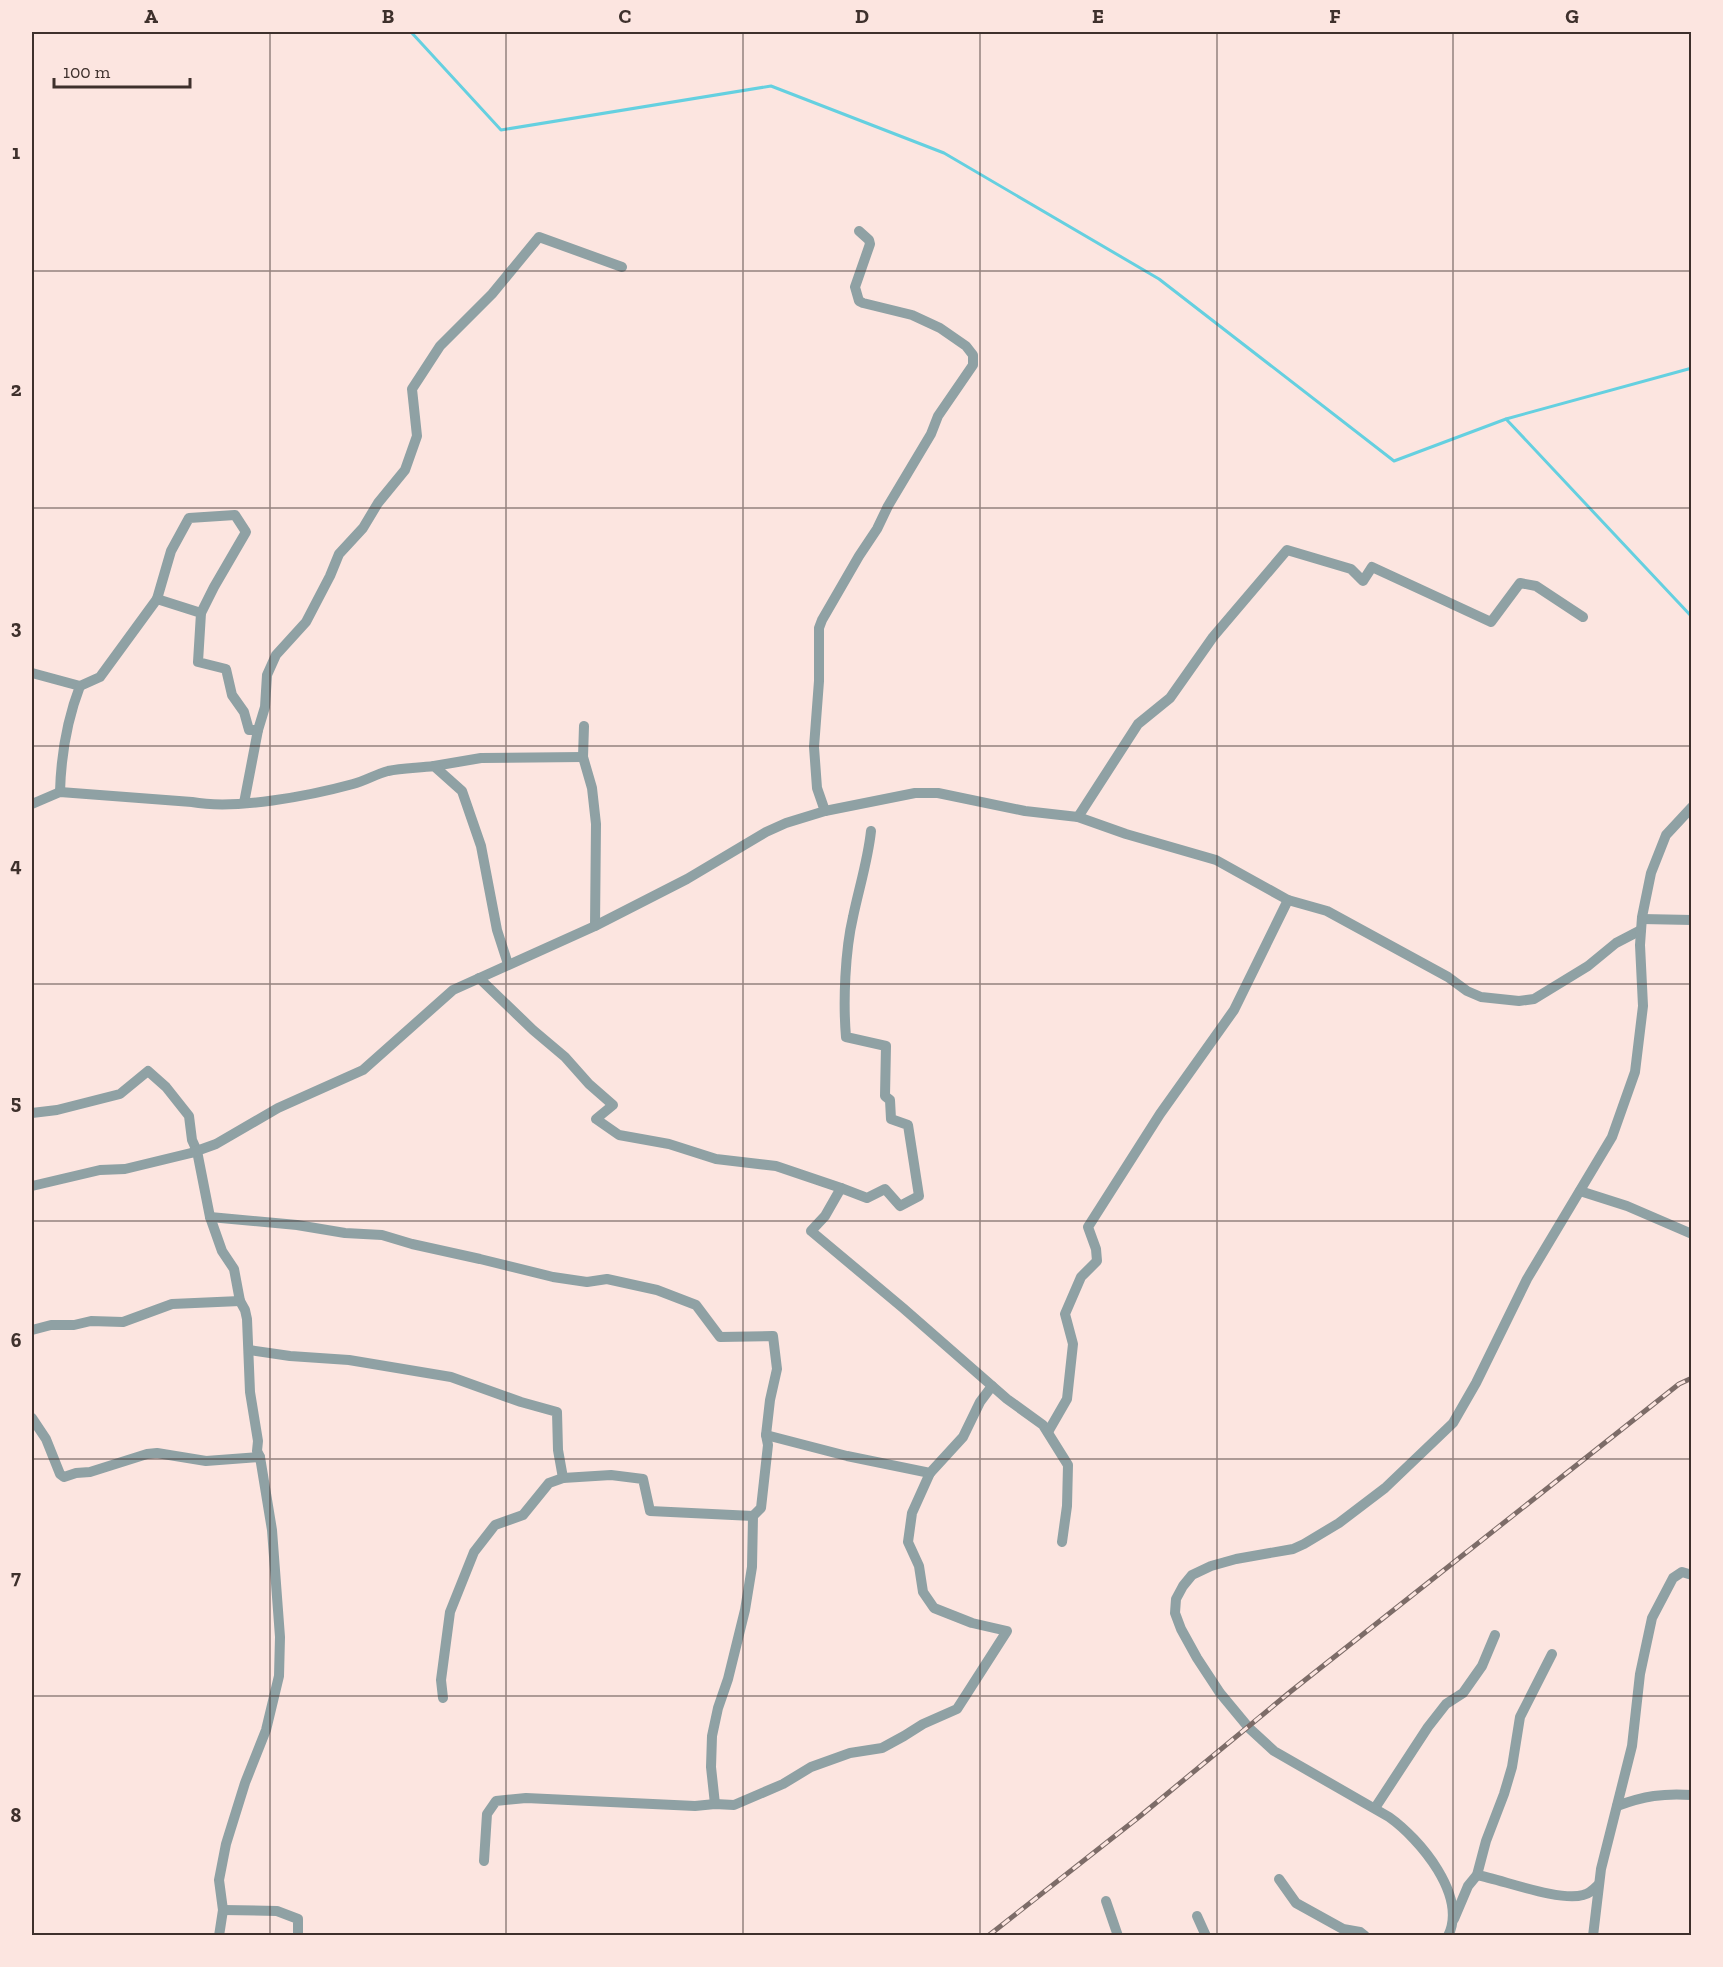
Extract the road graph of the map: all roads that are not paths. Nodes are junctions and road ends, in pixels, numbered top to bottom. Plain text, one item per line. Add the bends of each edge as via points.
1 (859, 231) dead end
2 (622, 267) dead end
3 (157, 599) junction
4 (201, 613) junction
5 (1583, 617) dead end
6 (32, 673) edge
7 (80, 686) junction
8 (584, 726) dead end
9 (258, 730) junction
10 (583, 757) junction
11 (434, 766) junction
12 (60, 792) junction
13 (244, 803) junction
14 (32, 804) edge
15 (1692, 807) edge
16 (825, 811) junction
17 (1078, 817) junction
18 (871, 831) dead end
19 (1288, 900) junction
20 (1692, 920) edge
21 (1641, 924) junction
22 (595, 926) junction
23 (1625, 937) junction
24 (1640, 945) junction
25 (508, 964) junction
26 (479, 978) junction
27 (32, 1113) edge
28 (196, 1151) junction
29 (32, 1186) edge
30 (841, 1188) junction
31 (1580, 1191) junction
32 (210, 1217) junction
33 (1692, 1234) edge
34 (240, 1301) junction
35 (32, 1329) edge
36 (249, 1350) junction
37 (992, 1386) junction
38 (32, 1418) edge
39 (1048, 1432) junction
40 (766, 1435) junction
41 (260, 1457) junction
42 (930, 1473) junction
43 (563, 1478) junction
44 (753, 1516) junction
45 (1062, 1542) dead end
46 (1692, 1575) edge
47 (1495, 1635) dead end
48 (1552, 1654) dead end
49 (443, 1698) dead end
50 (1692, 1795) edge
51 (715, 1804) junction
52 (1617, 1806) junction
53 (1375, 1808) junction
54 (484, 1861) dead end
55 (1477, 1875) junction
56 (1279, 1879) dead end
57 (1598, 1885) junction
58 (1106, 1901) dead end
59 (223, 1910) junction
60 (1197, 1916) dead end
61 (1453, 1920) junction
62 (1452, 1934) edge
63 (219, 1935) edge
64 (298, 1935) edge
65 (1118, 1935) edge
66 (1206, 1935) edge
67 (1365, 1935) edge
68 (1593, 1935) edge

1 - 16 street via 870,244 855,287 859,300 912,315 940,328 966,346 974,361 938,416 819,628 813,747
2 - 9 street via 539,237 492,294 440,346 412,389 417,436 405,470 339,554 306,622 276,655 267,675 266,707
3 - 4 street
3 - 4 street via 171,551 189,518 235,515 246,532
3 - 7 street via 100,677
4 - 9 street via 198,662 226,669 232,695 244,712 249,730
5 - 17 street via 1536,586 1520,583 1491,622 1372,567 1363,581 1351,569 1287,550 1213,637 1170,698 1138,724
6 - 7 street
7 - 12 street via 61,760
8 - 10 street
9 - 13 street
10 - 11 street via 481,758
10 - 22 street via 596,824
11 - 13 street via 389,771 315,793
11 - 25 street via 462,791 481,846 497,930
12 - 13 street via 213,806
12 - 14 street
15 - 21 street via 1666,835 1651,873
16 - 17 street via 915,793 938,793 1025,811
16 - 22 street via 760,835 687,879
17 - 19 street via 1216,860
18 - 30 street via 847,955 846,1037 886,1046 885,1096 890,1100 891,1119 908,1125 919,1196 900,1206 885,1190 867,1198
19 - 23 street via 1327,911 1467,991 1497,1000 1534,999 1588,966
19 - 39 street via 1234,1010 1154,1123 1088,1227 1097,1261 1081,1277 1065,1314 1073,1344 1067,1399
20 - 21 street
21 - 23 street
21 - 24 street
22 - 25 street
23 - 24 street
24 - 31 street via 1643,1006 1635,1072 1612,1137
25 - 26 street
26 - 28 street via 453,990 363,1070
26 - 30 street via 613,1105 596,1119 619,1135 669,1144 716,1159 776,1166
27 - 28 street via 120,1094 148,1071 189,1116
28 - 29 street
28 - 32 street
30 - 37 street via 811,1231
31 - 33 street
31 - 53 street via 1527,1279 1453,1423 1385,1488 1340,1523 1305,1544 1211,1566 1192,1575 1176,1599 1175,1613 1197,1658 1249,1728 1274,1751
32 - 34 street via 222,1251 234,1269
32 - 40 street via 382,1235 553,1277 587,1282 607,1279 657,1290 696,1305 720,1337 773,1336 777,1369
34 - 35 street via 172,1304 123,1322 91,1321
34 - 36 street via 247,1318
36 - 41 street via 250,1392
36 - 43 street via 350,1360 451,1377 557,1412
37 - 39 street
37 - 42 street via 963,1437
38 - 41 street via 64,1477 147,1454 206,1461
39 - 45 street via 1068,1465
40 - 42 street
40 - 44 street via 760,1508
41 - 59 street via 272,1530 279,1676 266,1730 226,1844 219,1880
42 - 51 street via 912,1513 908,1542 919,1566 923,1592 934,1608 1007,1631 957,1709 882,1748 850,1753 811,1767 734,1805
43 - 44 street via 611,1475 643,1479 650,1511
43 - 49 street via 549,1484 523,1515 495,1525 474,1552 450,1612 441,1680
44 - 51 street via 752,1567 745,1610 712,1737
46 - 52 street via 1682,1572 1673,1578 1652,1618 1632,1746
47 - 53 street via 1482,1666 1463,1693 1446,1704 1428,1727
48 - 55 street via 1520,1717 1512,1767
50 - 52 street via 1662,1794
51 - 54 street via 526,1798 496,1801 487,1815
52 - 57 street
53 - 61 street via 1404,1827 1418,1842 1446,1886
55 - 57 street via 1562,1896 1590,1893
55 - 61 street
56 - 67 street via 1296,1903 1343,1929
57 - 68 street
58 - 65 street
59 - 63 street
59 - 64 street via 277,1911 298,1919
60 - 66 street
61 - 62 street

